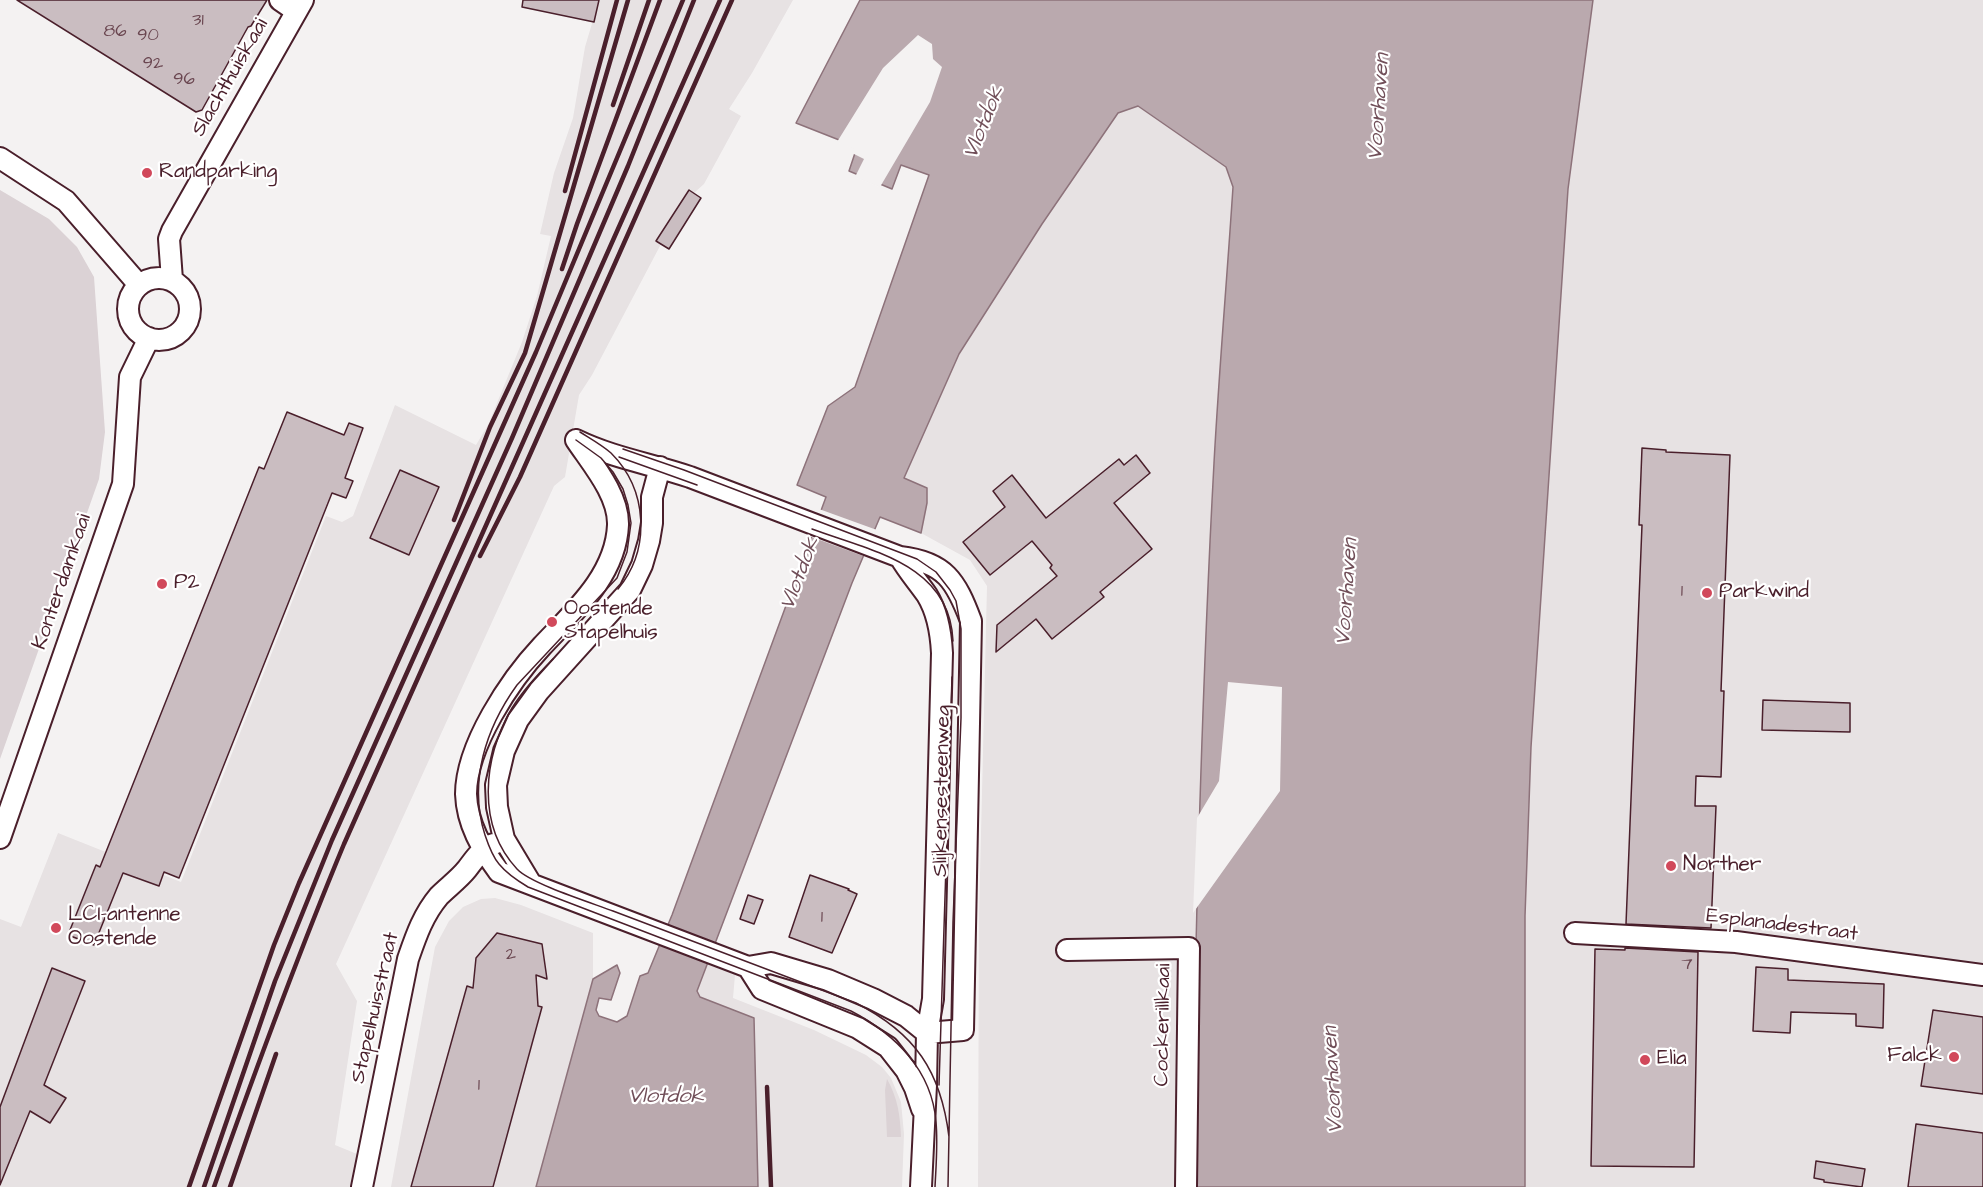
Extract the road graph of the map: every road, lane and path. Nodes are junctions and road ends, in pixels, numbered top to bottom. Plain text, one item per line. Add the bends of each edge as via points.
1 (280, 0) edge
2 (299, 6) edge
3 (0, 158) edge
4 (172, 280) junction
5 (139, 285) junction
6 (148, 338) junction
7 (660, 467) junction
8 (899, 556) junction
9 (1, 833) edge
10 (504, 839) junction
11 (483, 851) junction
12 (531, 884) junction
13 (1575, 933) dead end
14 (1067, 950) dead end
15 (747, 966) junction
16 (1983, 975) edge
17 (927, 1033) junction
18 (924, 1118) junction
19 (362, 1187) edge
20 (921, 1187) edge
21 (1186, 1187) edge

1 - 2 street
2 - 4 street, Slachthuiskaai via 169,239
3 - 5 street via 66,201
4 - 5 street via 151,279
4 - 6 street via 188,297 188,320 172,337
5 - 6 street via 129,301 129,319
6 - 9 street, Konterdamkaai via 130,377 123,484
7 - 8 street, Slijkensesteenweg
7 - 10 street via 652,497 649,541 630,590 539,691 518,720 504,751 496,785
7 - 11 street, Slijkensesteenweg via 578,436 612,498 618,525 612,556 600,580 498,702 481,739 471,763 466,793 471,822
8 - 17 street, Slijkensesteenweg via 927,595 942,634 933,999
8 - 17 street, Slijkensesteenweg via 940,568 960,592 971,621 963,1030
10 - 11 street, Stapelhuisstraat
10 - 12 street
11 - 12 street via 499,872
11 - 19 street, Stapelhuisstraat via 439,897 420,925 408,960
12 - 15 street
13 - 16 street, Esplanadestraat via 1736,942
14 - 21 street, Cockerillkaai via 1189,948
15 - 17 street via 771,963 828,980 906,1016
15 - 18 street via 762,989 858,1028 888,1047 906,1070
17 - 18 street, Slijkensesteenweg
18 - 20 street, Slijkensesteenweg

